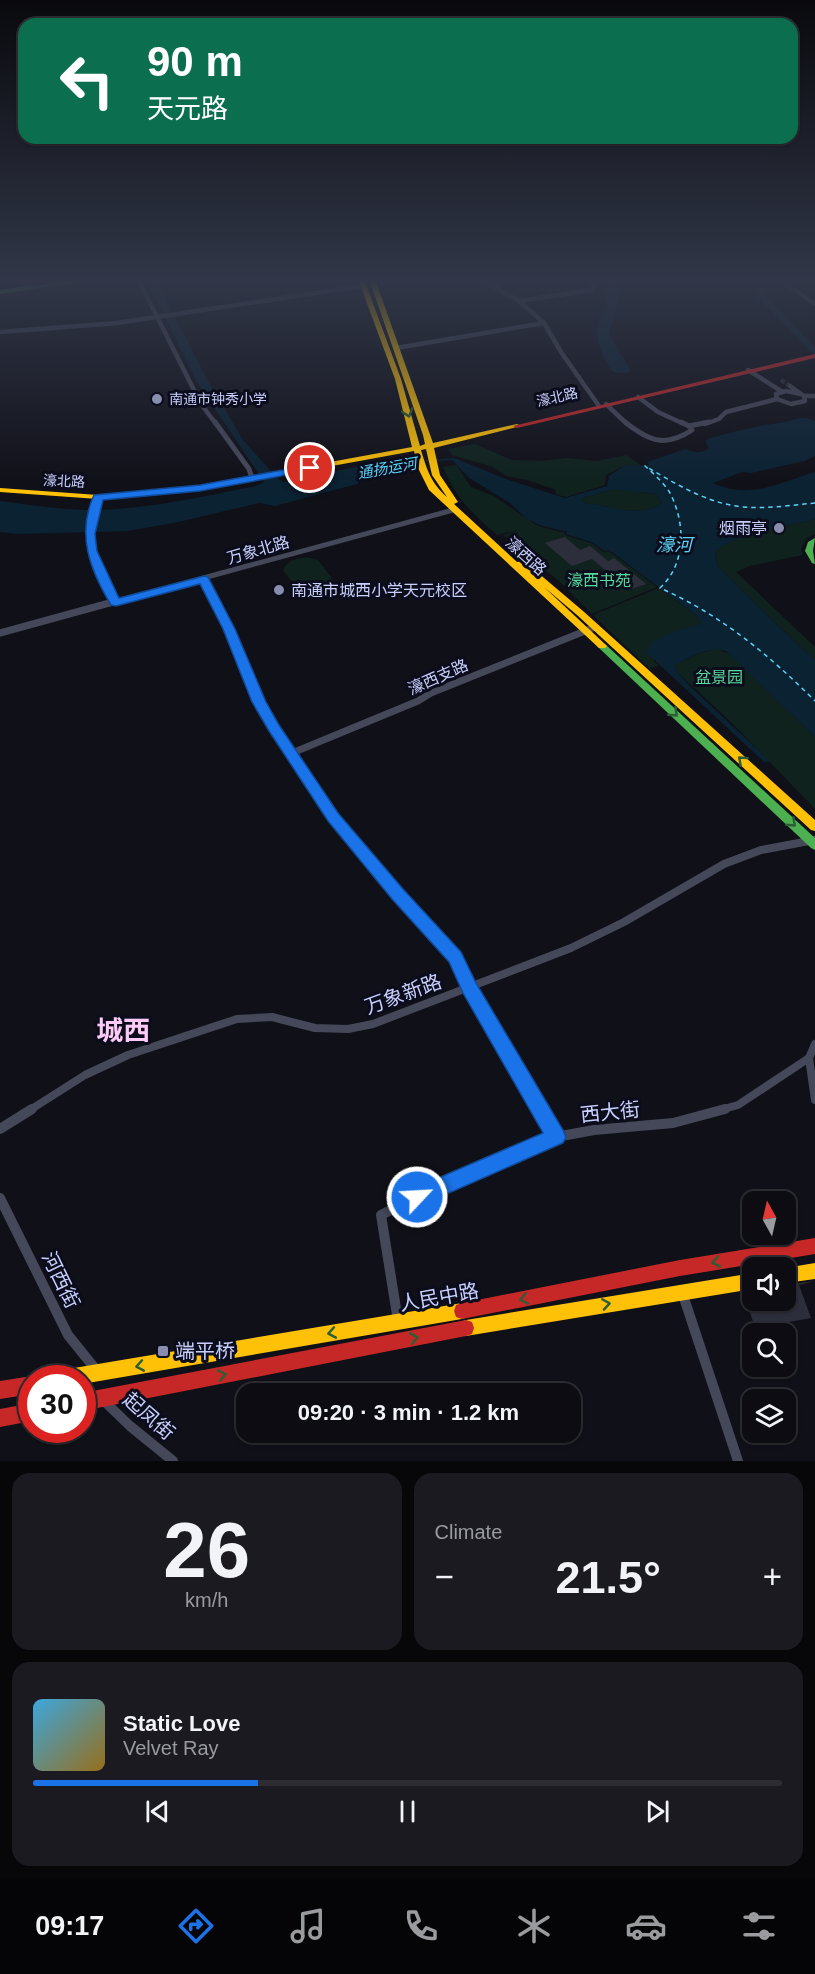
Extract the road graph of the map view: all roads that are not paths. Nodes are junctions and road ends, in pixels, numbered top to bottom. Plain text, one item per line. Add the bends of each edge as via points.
1 (174, 347) edge
2 (387, 347) edge
3 (401, 347) edge
4 (558, 347) edge
5 (396, 348) joint
6 (813, 354) edge
7 (748, 370) junction
8 (790, 386) tunnel mouth
9 (781, 391) junction
10 (803, 395) junction
11 (815, 396) edge
12 (638, 397) junction
13 (777, 399) junction
14 (601, 404) junction
15 (689, 426) junction
16 (424, 449) junction
17 (255, 478) junction
18 (0, 490) edge
19 (97, 502) junction
20 (453, 510) junction
21 (815, 541) edge
22 (815, 561) edge
23 (204, 580) junction
24 (116, 602) junction
25 (590, 629) junction
26 (0, 633) edge
27 (292, 753) junction
28 (815, 827) edge
29 (814, 845) edge
30 (470, 988) junction
31 (815, 1044) edge
32 (809, 1058) junction
33 (815, 1100) edge
34 (0, 1129) edge
35 (556, 1137) junction
36 (0, 1198) edge
37 (815, 1246) edge
38 (815, 1271) edge
39 (796, 1274) edge
40 (742, 1283) edge
41 (682, 1292) junction
42 (398, 1322) junction
43 (98, 1373) joint
44 (18, 1387) edge
45 (0, 1390) edge
46 (101, 1398) junction
47 (96, 1399) edge
48 (18, 1415) edge
49 (0, 1418) edge
50 (173, 1461) edge
51 (738, 1461) edge

1 - 17 street via 201,404
2 -> 16 main road, 濠西路
3 - 5 street
4 - 14 street
5 - 16 main road, 濠西路
6 - 7 main road, 濠北路
6 - 14 main road, 濠北路
7 - 9 street
7 - 12 main road, 濠北路
8 - 10 street
9 - 10 street
9 - 13 street via 776,394
10 - 11 street
10 - 13 street via 805,401 799,404
12 - 14 main road, 濠北路
12 - 15 street via 658,412
13 - 15 street
14 - 15 street via 652,441 672,440 692,430
14 - 16 main road, 濠北路
16 - 17 main road, 濠北路
16 - 20 main road, 濠西路 via 422,468 432,489
16 - 25 main road, 濠西路 via 453,502
17 - 19 main road, 濠北路
18 - 19 main road, 濠北路
19 - 24 street via 90,534 92,551
20 - 23 street, 万象北路
20 - 25 main road, 濠西路
21 - 22 main road via 809,551
23 - 24 street, 万象北路
23 - 27 street via 259,702
24 - 26 street, 万象北路
25 - 27 street, 濠西支路
28 -> 25 main road, 濠西路
25 -> 29 main road, 濠西路
27 - 30 street via 333,817 456,957
29 - 30 street, 万象新路 via 761,850 724,864 571,948
30 - 34 street, 万象新路 via 373,1024 348,1029 315,1028 272,1017 237,1019 128,1055 85,1075
30 - 35 street
31 - 32 street
32 - 33 street
32 - 35 street, 西大街 via 738,1105 673,1123
35 - 42 street, 西大街 via 381,1215
36 - 43 street, 河西街 via 68,1335
37 -> 42 main road, 人民中路
38 - 39 main road
40 - 41 main road, 人民中路
46 -> 41 main road, 人民中路 via 486,1324
41 - 51 street
42 -> 43 main road, 人民中路
44 - 45 main road
46 - 47 main road, 人民中路
46 - 50 street, 起凤街
48 - 49 main road

